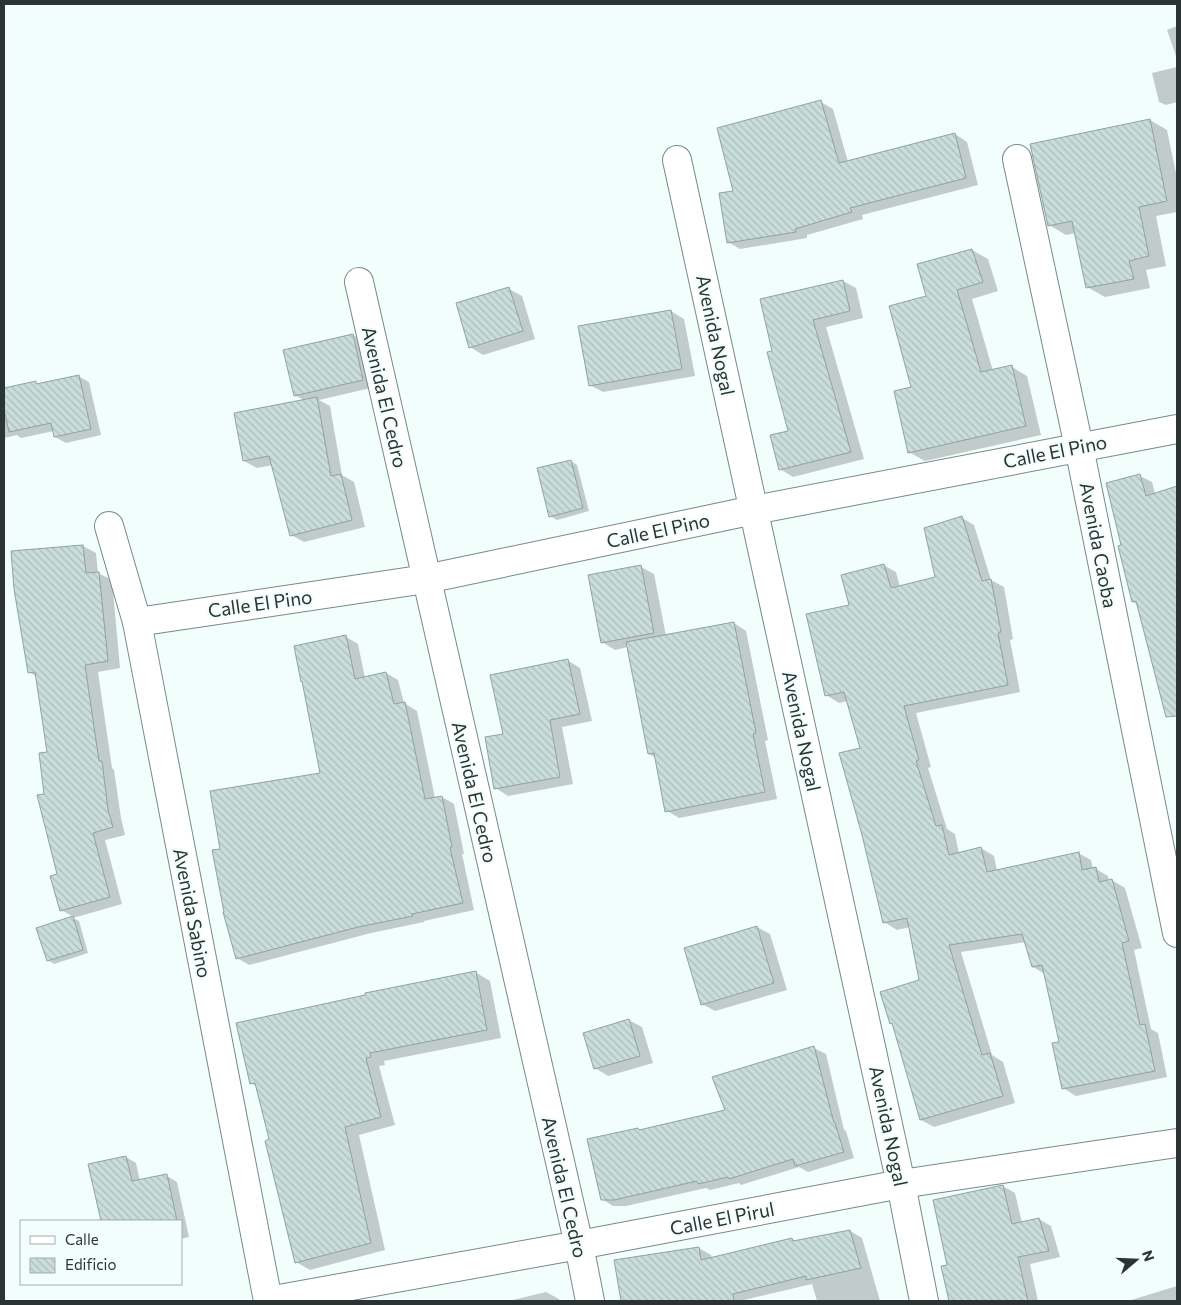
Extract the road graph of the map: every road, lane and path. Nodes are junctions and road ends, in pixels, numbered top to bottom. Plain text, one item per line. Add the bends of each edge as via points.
1 (1017, 159) dead end
2 (677, 160) dead end
3 (359, 282) dead end
4 (1177, 429) edge
5 (1079, 447) junction
6 (754, 510) junction
7 (109, 526) dead end
8 (426, 579) junction
9 (137, 622) junction
10 (1177, 933) edge
11 (1177, 1142) edge
12 (902, 1184) junction
13 (578, 1246) junction
14 (268, 1301) edge
15 (590, 1301) edge
16 (924, 1301) edge

1 - 5 street, Avenida Caoba
2 - 6 street, Avenida Nogal
3 - 8 street, Avenida El Cedro
4 - 5 street, Calle El Pino
5 - 6 street, Calle El Pino
5 - 10 street, Avenida Caoba
6 - 8 street, Calle El Pino
6 - 12 street, Avenida Nogal
7 - 9 street, Avenida Sabino
8 - 9 street, Calle El Pino
8 - 13 street, Avenida El Cedro
9 - 14 street, Avenida Sabino
11 - 12 street, Calle El Pirul
12 - 13 street, Calle El Pirul
12 - 16 street, Avenida Nogal
13 - 14 street, Calle El Pirul
13 - 15 street, Avenida El Cedro

